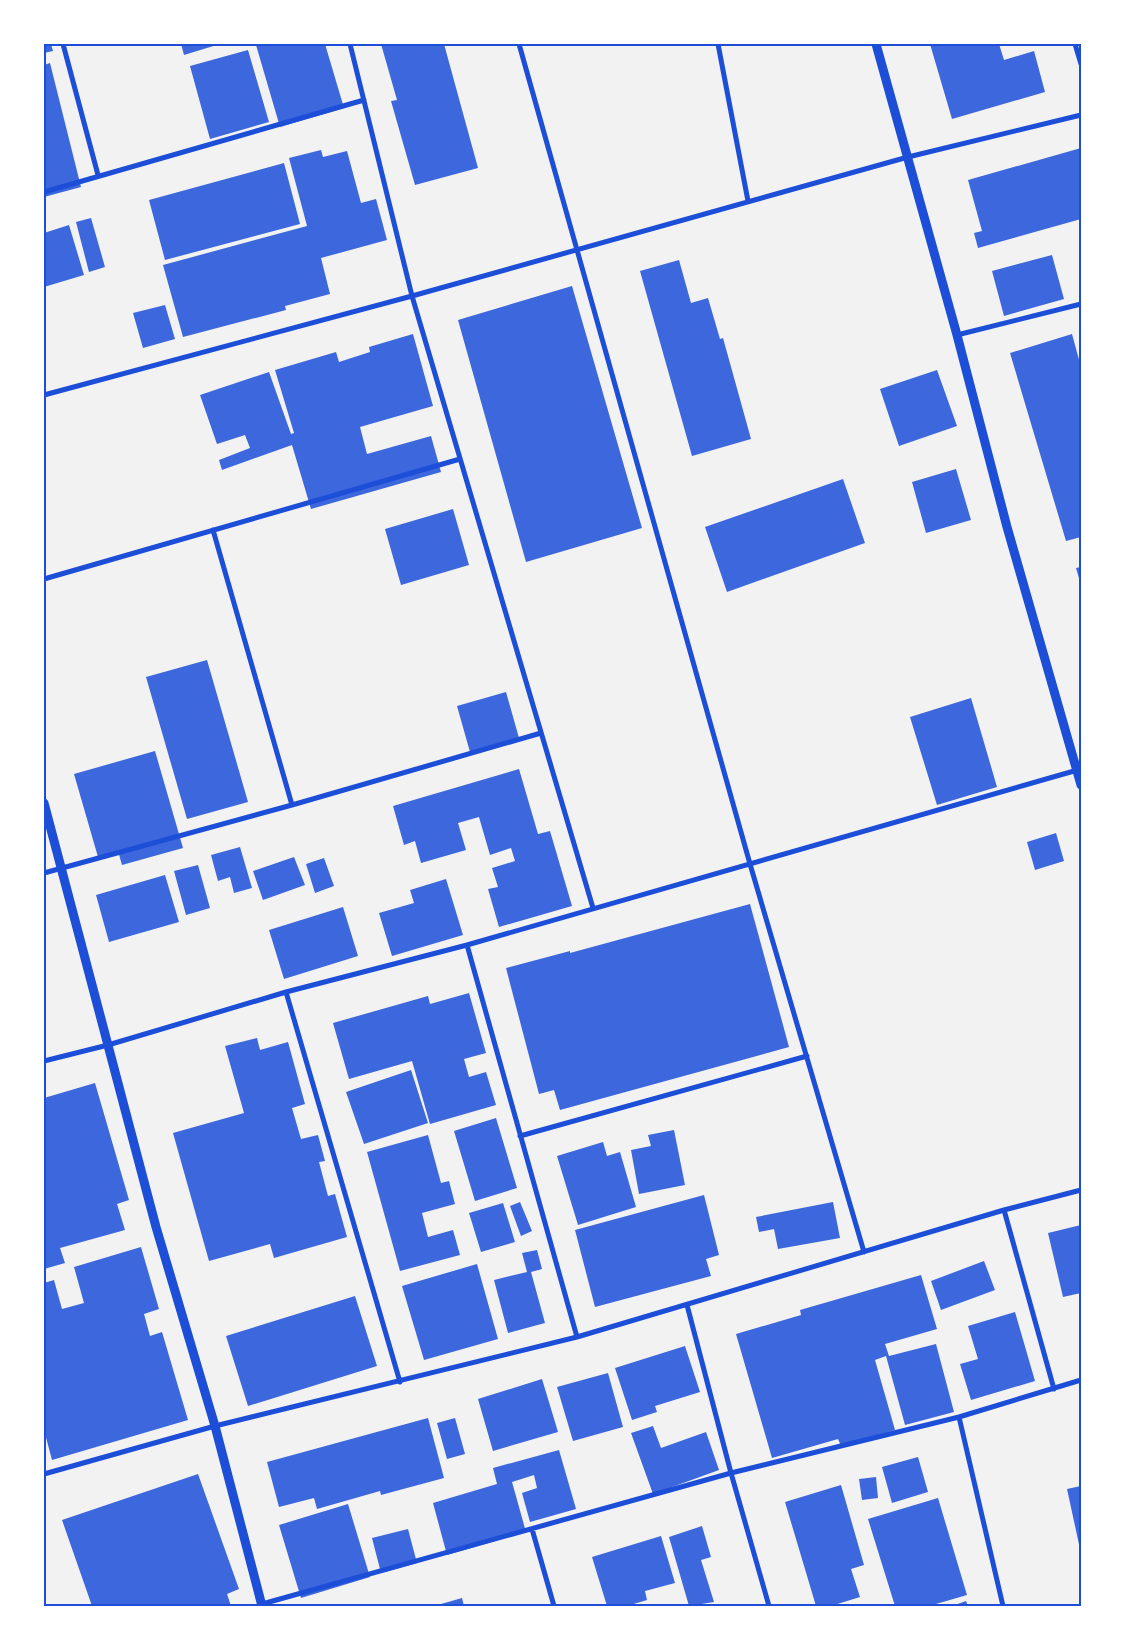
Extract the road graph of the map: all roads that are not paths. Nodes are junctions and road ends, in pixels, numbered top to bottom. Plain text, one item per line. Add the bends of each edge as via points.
1 (63, 44) edge
2 (350, 44) edge
3 (519, 44) edge
4 (718, 44) edge
5 (876, 44) edge
6 (1076, 44) edge
7 (1081, 64) edge
8 (364, 100) junction
9 (1081, 115) edge
10 (908, 157) junction
11 (98, 175) junction
12 (44, 192) edge
13 (748, 201) junction
14 (577, 248) junction
15 (412, 296) junction
16 (1081, 304) edge
17 (957, 335) junction
18 (44, 395) edge
19 (460, 459) junction
20 (213, 530) junction
21 (44, 579) edge
22 (541, 733) junction
23 (1079, 770) edge
24 (1081, 785) edge
25 (44, 803) edge
26 (292, 805) junction
27 (750, 864) junction
28 (61, 867) junction
29 (44, 873) edge
30 (593, 908) junction
31 (467, 944) junction
32 (286, 992) junction
33 (108, 1045) junction
34 (807, 1056) junction
35 (44, 1062) edge
36 (520, 1136) junction
37 (1081, 1190) edge
38 (1004, 1210) junction
39 (864, 1252) junction
40 (686, 1305) junction
41 (576, 1337) junction
42 (1081, 1380) edge
43 (400, 1382) junction
44 (1054, 1389) junction
45 (959, 1417) junction
46 (215, 1426) junction
47 (44, 1474) edge
48 (730, 1474) junction
49 (532, 1529) junction
50 (262, 1605) edge
51 (554, 1606) edge
52 (770, 1606) edge
53 (1003, 1606) edge

1 - 11 street
2 - 8 street
3 - 14 street
4 - 13 street
5 - 10 street
6 - 7 street
8 - 11 street
8 - 15 street
9 - 10 street
10 - 13 street
10 - 17 street
11 - 12 street
13 - 14 street
14 - 15 street
14 - 27 street
15 - 18 street
15 - 19 street
16 - 17 street
17 - 23 street via 1007,527
19 - 20 street
19 - 22 street
20 - 21 street
20 - 26 street
22 - 26 street
22 - 30 street
23 - 24 street
23 - 27 street
25 - 28 street
26 - 28 street
27 - 30 street
27 - 34 street
28 - 29 street
28 - 33 street
30 - 31 street
31 - 32 street
31 - 36 street
32 - 33 street
32 - 43 street
33 - 35 street
33 - 46 street via 156,1227
34 - 36 street
34 - 39 street
36 - 41 street
37 - 38 street
38 - 39 street
38 - 44 street
39 - 40 street
40 - 41 street
40 - 48 street
41 - 43 street
42 - 44 street
43 - 46 street
44 - 45 street
45 - 48 street
45 - 53 street
46 - 47 street
46 - 50 street
48 - 49 street
48 - 52 street
49 - 50 street
49 - 51 street

